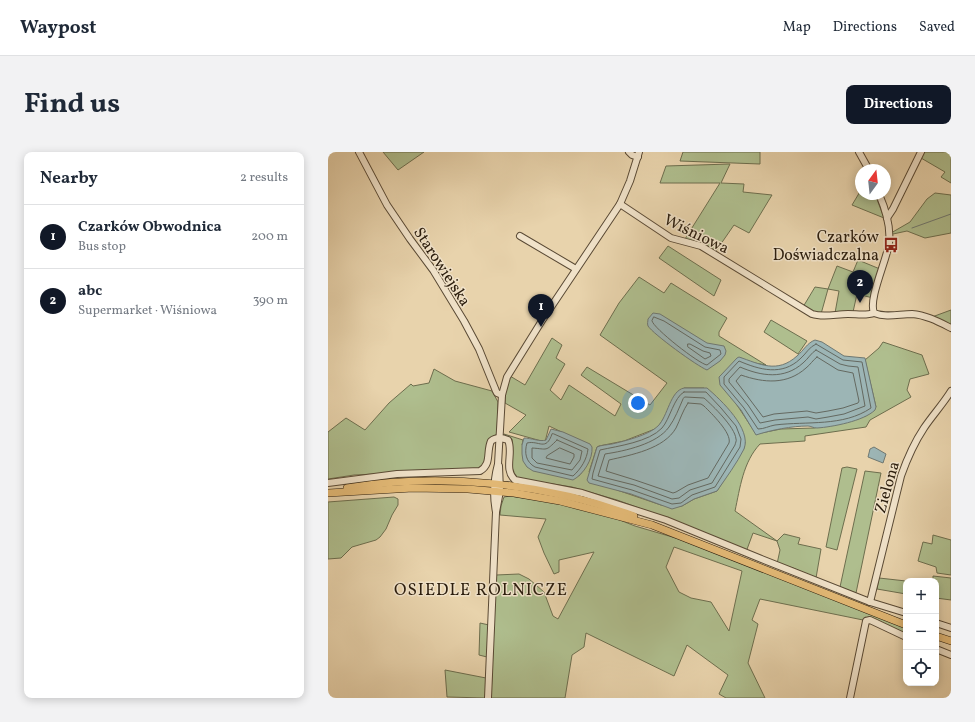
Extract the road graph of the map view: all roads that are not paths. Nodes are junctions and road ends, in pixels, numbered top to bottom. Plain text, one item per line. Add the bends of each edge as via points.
1 (359, 152) edge
2 (629, 152) edge
3 (859, 152) edge
4 (921, 152) edge
5 (638, 154) edge
6 (866, 164) edge
7 (881, 200) edge
8 (620, 204) junction
9 (887, 218) junction
10 (520, 236) dead end
11 (576, 269) junction
12 (874, 313) junction
13 (951, 328) edge
14 (951, 391) edge
15 (502, 395) junction
16 (500, 438) junction
17 (328, 483) edge
18 (498, 488) junction
19 (328, 493) edge
20 (870, 602) junction
21 (903, 612) edge
22 (903, 624) edge
23 (939, 624) edge
24 (951, 628) edge
25 (903, 636) edge
26 (939, 637) edge
27 (951, 641) edge
28 (939, 650) edge
29 (951, 654) edge
30 (488, 698) edge
31 (850, 698) edge

1 - 15 street, Starowiejska via 387,205 433,270 464,321 479,349 497,394
2 - 5 street via 632,155
3 - 6 street
4 - 9 street
5 - 8 street
7 - 9 street
8 - 11 street
8 - 12 street, Wiśniowa via 671,238 701,246 812,314 830,316
9 - 12 street via 890,241 874,295
10 - 11 street
11 - 15 street via 510,370
12 - 13 street, Wiśniowa via 886,316 919,315
14 - 20 street, Zielona via 913,446 900,476
15 - 16 street
16 - 17 street via 491,440 488,463 480,471 397,474
16 - 18 street
16 - 20 street via 509,442 509,470 515,480 582,493 666,520
18 - 19 main road via 420,488
18 - 22 main road via 652,525
18 - 30 street via 495,505
20 - 21 street
23 - 24 street
25 - 31 street via 870,620 866,621
26 - 27 main road
28 - 29 street

